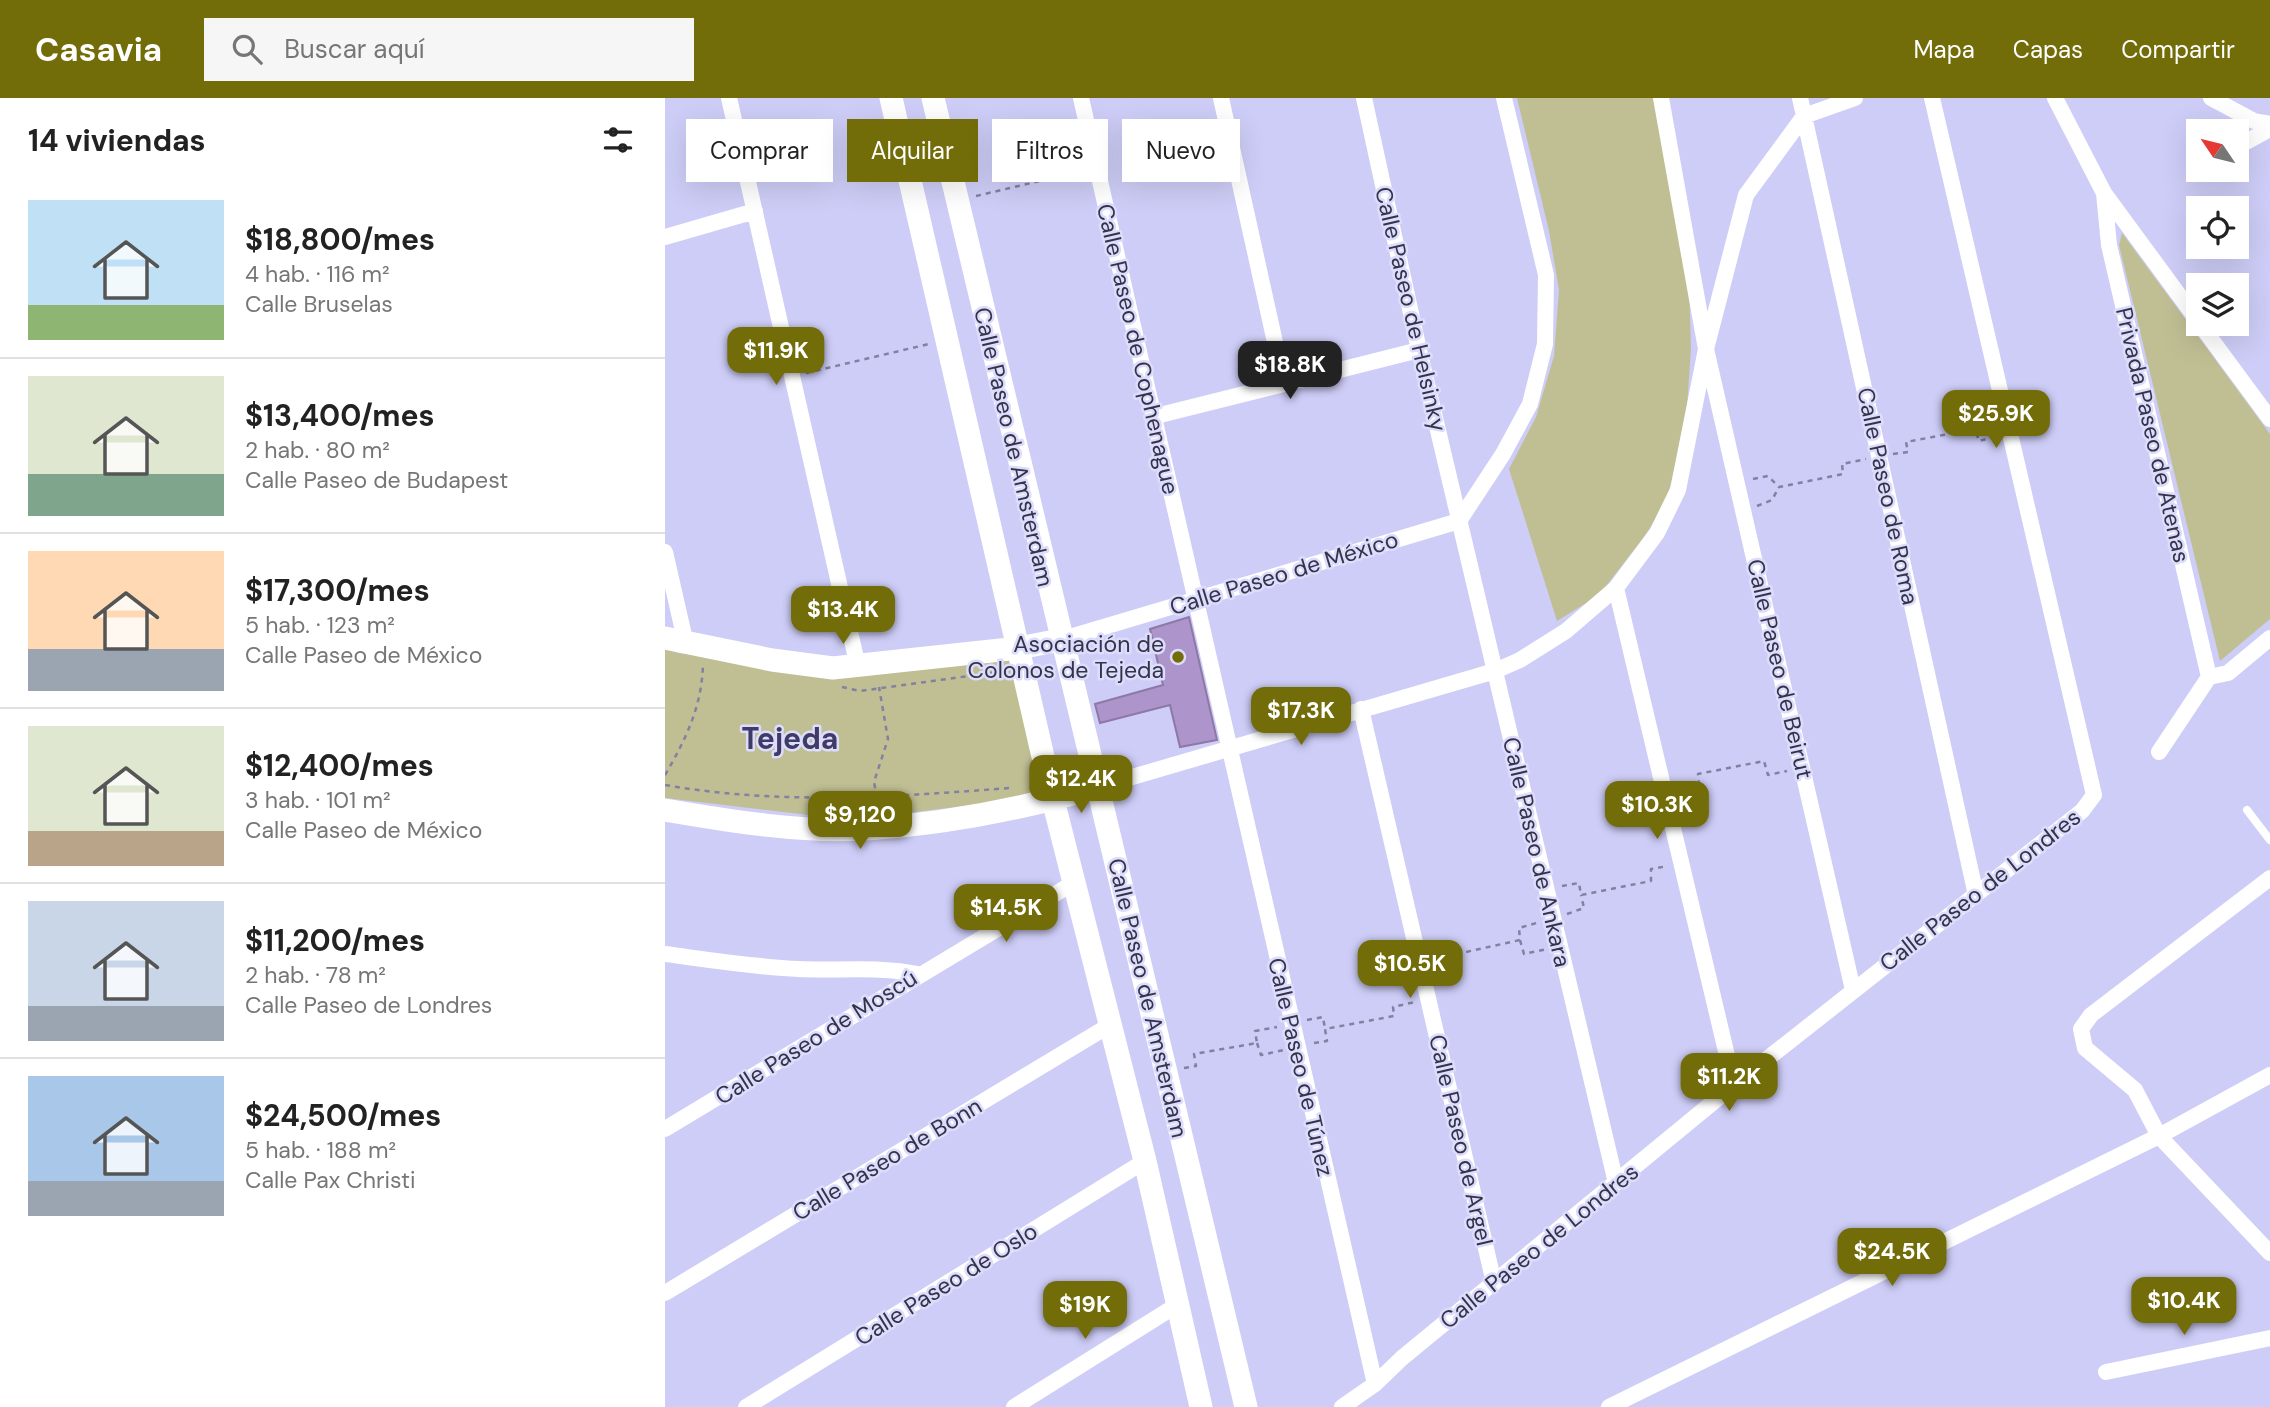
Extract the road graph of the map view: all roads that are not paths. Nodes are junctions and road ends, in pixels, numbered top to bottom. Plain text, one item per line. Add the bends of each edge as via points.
1 (729, 98) edge
2 (891, 98) edge
3 (933, 98) edge
4 (1081, 98) edge
5 (1221, 98) edge
6 (1364, 98) edge
7 (1504, 98) edge
8 (1661, 98) edge
9 (1800, 98) edge
10 (1855, 98) edge
11 (1932, 98) edge
12 (2211, 98) edge
13 (2051, 100) edge
14 (1804, 116) junction
15 (2270, 124) edge
16 (2270, 129) edge
17 (2249, 140) edge
18 (2104, 193) junction
19 (755, 211) junction
20 (2129, 227) junction
21 (2108, 235) junction
22 (665, 237) edge
23 (2186, 304) edge
24 (2209, 336) edge
25 (1706, 349) junction
26 (1419, 350) junction
27 (1284, 383) junction
28 (1152, 417) junction
29 (2270, 419) edge
30 (1459, 521) junction
31 (665, 552) edge
32 (1616, 588) junction
33 (1196, 600) junction
34 (2270, 638) edge
35 (1060, 640) junction
36 (685, 646) edge
37 (1019, 648) junction
38 (858, 667) junction
39 (1495, 670) junction
40 (2209, 677) junction
41 (1361, 709) junction
42 (1228, 750) junction
43 (2159, 751) dead end
44 (1098, 787) junction
45 (1053, 800) junction
46 (665, 810) edge
47 (2247, 810) dead end
48 (2270, 840) edge
49 (2270, 878) edge
50 (1075, 882) junction
51 (1976, 895) junction
52 (665, 954) edge
53 (918, 974) junction
54 (1853, 990) junction
55 (1110, 1025) junction
56 (2270, 1075) edge
57 (1734, 1085) junction
58 (665, 1129) edge
59 (2159, 1136) junction
60 (1145, 1161) junction
61 (1615, 1183) junction
62 (2270, 1253) edge
63 (1494, 1283) junction
64 (665, 1293) edge
65 (1177, 1306) junction
66 (2270, 1338) edge
67 (2106, 1372) dead end
68 (1375, 1384) junction
69 (746, 1407) edge
70 (1013, 1407) edge
71 (1201, 1407) edge
72 (1245, 1407) edge
73 (1342, 1407) edge
74 (1609, 1407) edge

1 - 19 street
2 - 37 main road, Calle Paseo de Amsterdam
3 - 35 main road, Calle Paseo de Amsterdam
4 - 28 street, Calle Paseo de Cophenague
5 - 27 street
6 - 26 street, Calle Paseo de Helsinky
7 - 30 street via 1546,275 1545,344 1530,404
8 - 25 street
9 - 14 street, Calle Paseo de Roma
10 - 14 street
11 - 51 street, Calle Paseo de Londres via 2094,795 2082,811
12 - 15 street via 2254,121
13 - 18 street, Privada Paseo de Atenas
14 - 25 street via 1747,195
14 - 51 street, Calle Paseo de Roma
16 - 17 street
18 - 20 street, Privada Paseo de Atenas
18 - 21 street, Privada Paseo de Atenas
19 - 22 street
19 - 38 street
20 - 21 street
20 - 23 street, Privada Paseo de Atenas
21 - 40 street, Privada Paseo de Atenas
24 - 29 street, Privada Paseo de Atenas
25 - 32 street via 1678,490 1657,533
25 - 54 street, Calle Paseo de Beirut
26 - 27 street
26 - 30 street, Calle Paseo de Helsinky
27 - 28 street
28 - 33 street, Calle Paseo de Cophenague
30 - 33 street, Calle Paseo de México
30 - 39 street, Calle Paseo de Ankara
31 - 36 street
32 - 39 street via 1566,631
32 - 57 street
33 - 35 street, Calle Paseo de México
33 - 42 street, Calle Paseo de Cophenague
34 - 40 street via 2228,673
35 - 37 main road, Calle Paseo de México
35 - 44 main road, Calle Paseo de Amsterdam
36 - 38 main road, Calle Paseo de México via 833,668
37 - 38 main road, Calle Paseo de México
37 - 45 main road, Calle Paseo de Amsterdam
39 - 41 street
39 - 61 street, Calle Paseo de Ankara
40 - 43 street
41 - 42 street
41 - 63 street, Calle Paseo de Argel
42 - 44 street
42 - 68 street, Calle Paseo de Túnez
44 - 45 main road
44 - 72 main road, Calle Paseo de Amsterdam
45 - 46 main road via 968,819 865,829 786,826
45 - 50 main road, Calle Paseo de Amsterdam
47 - 48 lane
49 - 59 street via 2091,1014 2081,1029 2085,1048 2136,1090
50 - 53 street, Calle Paseo de Moscú
50 - 55 main road, Calle Paseo de Amsterdam
51 - 54 street, Calle Paseo de Londres
52 - 53 street via 802,969 884,967
53 - 58 street, Calle Paseo de Moscú
54 - 57 street, Calle Paseo de Londres
55 - 60 main road, Calle Paseo de Amsterdam
55 - 64 street, Calle Paseo de Bonn
56 - 59 street
57 - 61 street, Calle Paseo de Londres
59 - 62 street
59 - 74 street
60 - 65 main road, Calle Paseo de Amsterdam
60 - 69 street, Calle Paseo de Oslo
61 - 63 street, Calle Paseo de Londres
63 - 68 street, Calle Paseo de Londres
65 - 70 street
65 - 71 main road, Calle Paseo de Amsterdam
66 - 67 street
68 - 73 street, Calle Paseo de Londres

